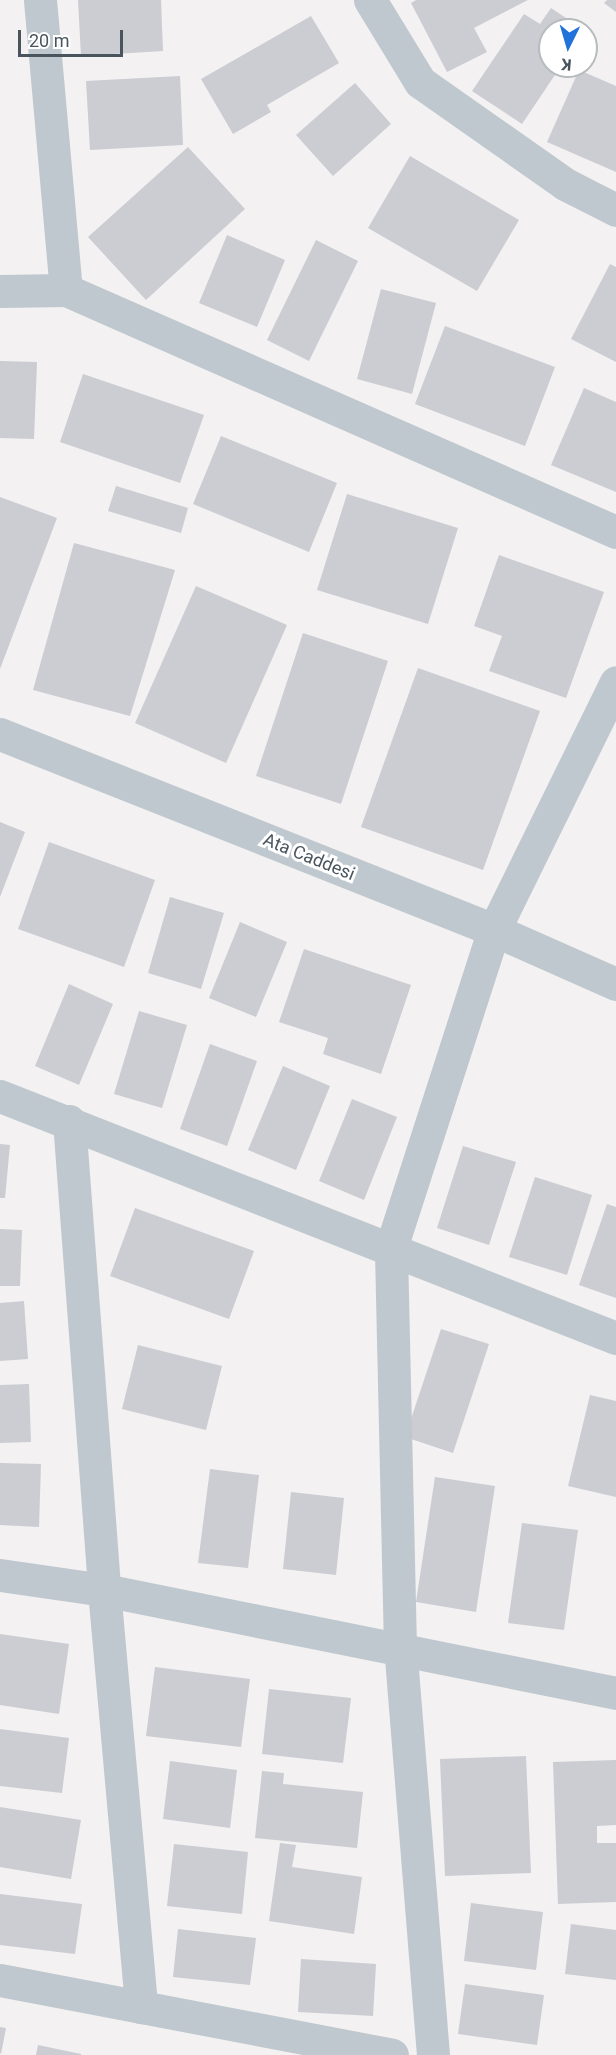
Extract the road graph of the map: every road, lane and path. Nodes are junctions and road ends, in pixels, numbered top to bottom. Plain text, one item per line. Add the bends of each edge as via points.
1 (40, 0) edge
2 (370, 0) edge
3 (616, 210) edge
4 (66, 290) junction
5 (0, 291) edge
6 (616, 532) edge
7 (616, 682) edge
8 (0, 734) edge
9 (494, 930) junction
10 (616, 984) edge
11 (0, 1096) edge
12 (69, 1121) junction
13 (392, 1248) junction
14 (616, 1338) edge
15 (0, 1575) edge
16 (104, 1590) junction
17 (400, 1648) junction
18 (616, 1693) edge
19 (0, 1980) edge
20 (141, 2007) junction
21 (392, 2055) edge
22 (433, 2055) edge

1 - 4 street
2 - 3 street via 420,81 565,184
4 - 5 street
4 - 6 street
7 - 9 street
8 - 9 street, Ata Caddesi
9 - 10 street, Ata Caddesi
9 - 13 street
11 - 12 street
12 - 13 street
12 - 16 street
13 - 14 street
13 - 17 street
15 - 16 street
16 - 17 street
16 - 20 street
17 - 18 street
17 - 22 street
19 - 20 street
20 - 21 street

